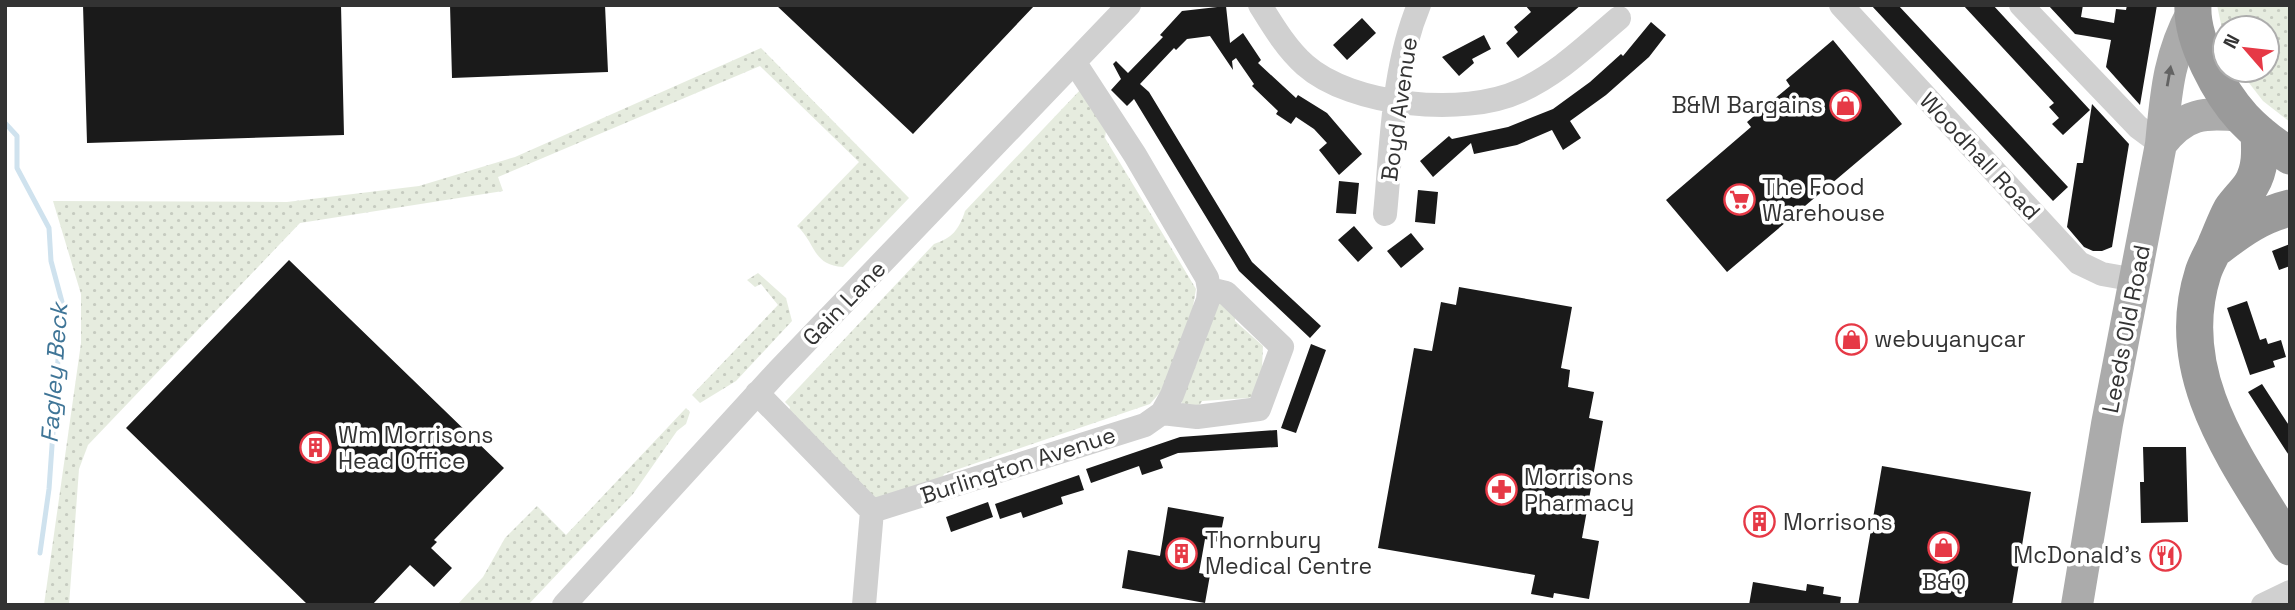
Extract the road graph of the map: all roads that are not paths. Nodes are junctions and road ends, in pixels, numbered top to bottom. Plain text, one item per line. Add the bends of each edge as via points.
1 (1129, 5) edge
2 (1259, 5) edge
3 (1419, 5) edge
4 (1841, 5) edge
5 (2022, 5) edge
6 (2193, 8) edge
7 (1619, 18) dead end
8 (1075, 63) junction
9 (1396, 102) junction
10 (2250, 125) junction
11 (2161, 144) junction
12 (2290, 156) edge
13 (2290, 208) edge
14 (1385, 215) dead end
15 (2213, 251) junction
16 (2136, 280) junction
17 (1209, 289) junction
18 (757, 393) junction
19 (1162, 413) junction
20 (872, 511) junction
21 (2290, 547) edge
22 (2290, 592) edge
23 (564, 605) edge
24 (864, 605) edge
25 (2077, 605) edge
26 (2263, 605) edge

1 - 8 street, Gain Lane
2 - 9 street via 1286,46 1306,66 1332,84
3 - 9 street, Boyd Avenue via 1409,29
4 - 16 street, Woodhall Road via 2079,263 2102,274
5 - 11 street via 2138,127
6 - 10 highway via 2205,59
11 -> 6 main road, Leeds Old Road via 2173,55
7 - 9 street via 1556,71 1519,92 1487,103
8 - 17 street via 1135,155 1207,278
8 - 18 street, Gain Lane
9 - 14 street, Boyd Avenue
10 - 11 main road via 2213,113 2200,114
10 - 12 highway
10 - 15 highway via 2260,156 2253,181 2231,211
11 - 16 main road, Leeds Old Road
13 - 15 highway via 2242,227
15 - 21 highway via 2196,302 2199,372 2223,437
16 - 25 main road, Leeds Old Road
17 - 19 street
17 - 19 street via 1226,293 1282,347 1259,409 1197,417
18 - 20 street
18 - 23 street, Gain Lane
19 - 20 street, Burlington Avenue via 1145,425
20 - 24 street
22 - 26 street

